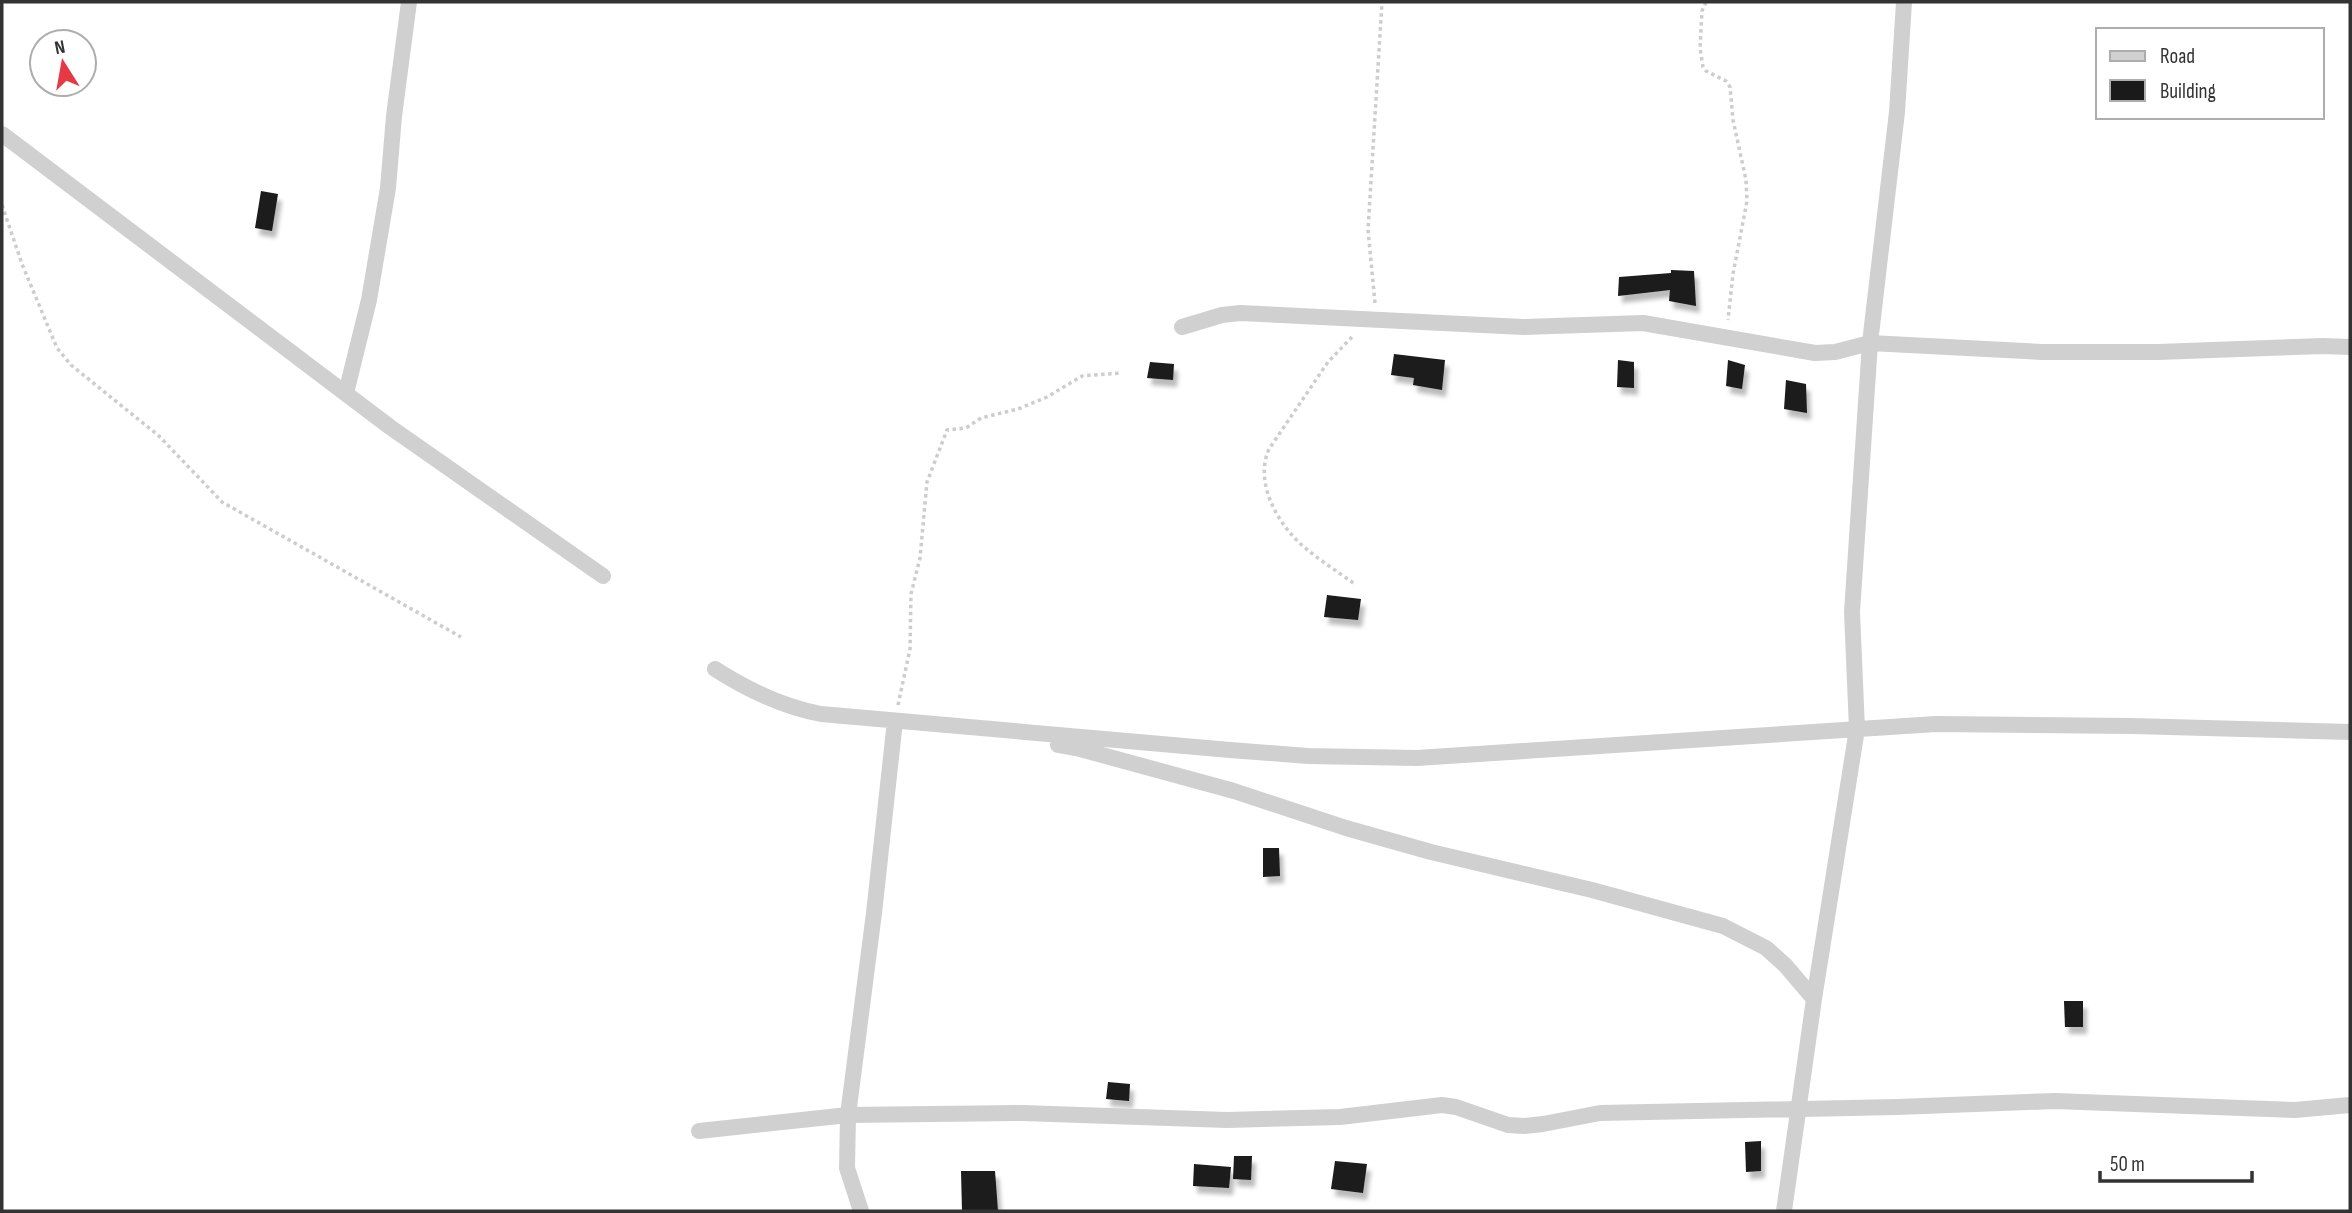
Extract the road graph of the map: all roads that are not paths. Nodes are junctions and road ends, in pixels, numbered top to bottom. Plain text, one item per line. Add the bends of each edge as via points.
1 (409, 2) edge
2 (1904, 2) edge
3 (3, 137) edge
4 (1182, 327) dead end
5 (1870, 343) junction
6 (2350, 347) edge
7 (346, 393) junction
8 (603, 576) dead end
9 (715, 669) dead end
10 (895, 720) junction
11 (918, 722) junction
12 (1857, 729) junction
13 (2350, 732) edge
14 (1814, 999) junction
15 (2350, 1105) edge
16 (1800, 1110) junction
17 (848, 1115) junction
18 (699, 1131) dead end
19 (861, 1211) edge
20 (1784, 1211) edge

1 - 7 street via 388,188 369,300
2 - 5 street via 1897,112
3 - 7 street
4 - 5 street via 1240,313 1523,327 1643,323 1815,353
5 - 6 street via 2042,352
5 - 12 street via 1852,612
7 - 8 street
9 - 10 street via 768,699 799,710
10 - 11 street
10 - 17 street
11 - 12 street via 1295,755 1417,758
11 - 14 street via 1080,749 1431,852 1723,926 1766,948
12 - 13 street via 1949,724
12 - 14 street
14 - 16 street
15 - 16 street via 2295,1110 2055,1101
16 - 17 street via 1600,1114 1524,1126 1441,1105 1340,1117 1227,1120 1022,1113
16 - 20 street
17 - 18 street
17 - 19 street via 847,1168

